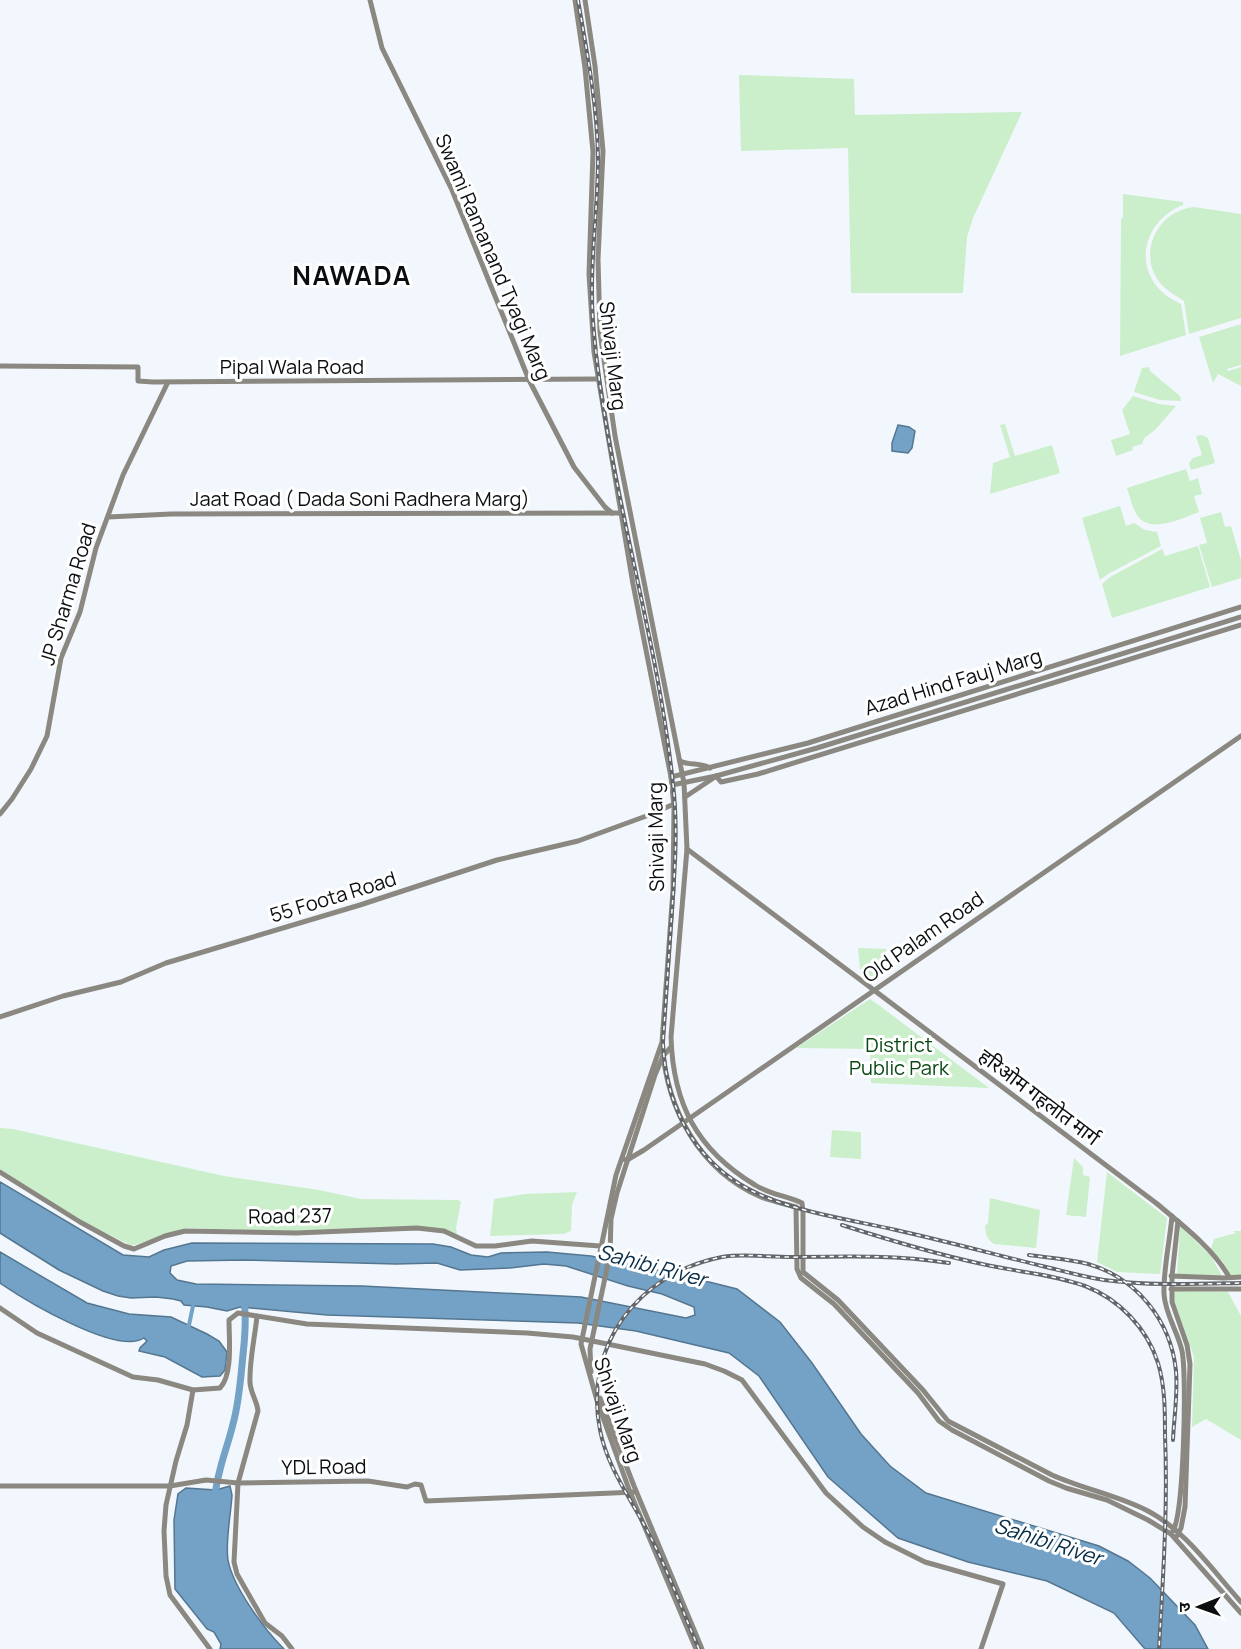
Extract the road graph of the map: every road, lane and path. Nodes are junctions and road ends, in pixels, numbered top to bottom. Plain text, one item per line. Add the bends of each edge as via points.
1 (370, 0) edge
2 (575, 0) edge
3 (585, 0) edge
4 (591, 202) junction
5 (601, 203) junction
6 (0, 366) edge
7 (598, 379) junction
8 (529, 380) junction
9 (168, 382) junction
10 (612, 513) junction
11 (621, 513) junction
12 (108, 517) junction
13 (637, 546) junction
14 (628, 549) junction
15 (639, 557) junction
16 (630, 561) junction
17 (1241, 607) edge
18 (1241, 617) edge
19 (1241, 625) edge
20 (1135, 650) junction
21 (1137, 657) junction
22 (1241, 736) edge
23 (680, 761) junction
24 (710, 768) junction
25 (683, 774) junction
26 (716, 776) junction
27 (671, 777) junction
28 (684, 783) junction
29 (672, 785) junction
30 (685, 798) junction
31 (674, 804) junction
32 (0, 814) edge
33 (687, 849) junction
34 (873, 991) junction
35 (0, 1017) edge
36 (671, 1037) junction
37 (662, 1042) junction
38 (671, 1047) junction
39 (663, 1056) junction
40 (689, 1118) junction
41 (682, 1123) junction
42 (624, 1160) junction
43 (0, 1172) edge
44 (1172, 1216) junction
45 (1178, 1221) junction
46 (800, 1242) junction
47 (600, 1246) junction
48 (1169, 1275) junction
49 (1229, 1277) junction
50 (1241, 1277) edge
51 (1164, 1288) junction
52 (1172, 1289) junction
53 (1241, 1289) edge
54 (0, 1308) edge
55 (257, 1316) junction
56 (582, 1338) junction
57 (591, 1340) junction
58 (193, 1390) junction
59 (238, 1483) junction
60 (0, 1486) edge
61 (170, 1486) junction
62 (633, 1492) junction
63 (1175, 1534) junction
64 (1241, 1602) edge
65 (1241, 1613) edge
66 (210, 1649) edge
67 (292, 1649) edge
68 (696, 1649) edge
69 (702, 1649) edge
70 (981, 1649) edge

1 - 8 street, Swami Ramanand Tyagi Marg via 382,48 452,190
2 - 4 street, Shivaji Marg via 593,152
3 - 5 street, Shivaji Marg via 603,151
4 - 5 street
4 - 7 street, Shivaji Marg via 591,326
5 - 13 street, Shivaji Marg via 600,332
6 - 9 street, Pipal Wala Road via 138,367 139,381
7 - 8 street, Pipal Wala Road
7 - 11 street, Shivaji Marg
8 - 9 street, Pipal Wala Road
8 - 10 street, Swami Ramanand Tyagi Marg via 573,467
9 - 12 street, JP Sharma Road via 123,475
10 - 11 street, Jaat Road ( Dada Soni Radhera Marg)
10 - 12 street, Jaat Road ( Dada Soni Radhera Marg)
11 - 14 street, Shivaji Marg
12 - 32 street, JP Sharma Road via 80,612 61,658 46,736 31,769
13 - 14 street
13 - 15 street, Shivaji Marg
14 - 16 street, Shivaji Marg
15 - 16 street
15 - 23 street, Shivaji Marg
16 - 27 street, Shivaji Marg
17 - 24 street, Azad Hind Fauj Marg via 827,737
18 - 20 street, Azad Hind Fauj Marg
19 - 21 street
20 - 21 street
20 - 26 street, Azad Hind Fauj Marg
21 - 26 street via 758,774 721,782
22 - 34 street, Old Palam Road
23 - 24 street
23 - 25 street, Shivaji Marg
24 - 25 street, Azad Hind Fauj Marg
25 - 27 street, Azad Hind Fauj Marg
25 - 28 street, Shivaji Marg
26 - 28 street, Azad Hind Fauj Marg
26 - 30 street
27 - 29 street, Shivaji Marg
28 - 29 street, Azad Hind Fauj Marg
28 - 30 street, Shivaji Marg
29 - 31 street, Shivaji Marg
30 - 33 street, Shivaji Marg
31 - 35 street, 55 Foota Road via 578,841 497,860 360,906 166,963 121,982
31 - 37 street, Shivaji Marg via 673,890
33 - 34 street, हरिओम गहलोत मार्ग
33 - 36 street, Shivaji Marg
34 - 40 street, Old Palam Road
34 - 44 street, हरिओम गहलोत मार्ग
36 - 37 street
36 - 38 street, Shivaji Marg
37 - 39 street
37 - 42 street, Shivaji Marg
38 - 39 street, Shivaji Marg
38 - 40 street, Shivaji Marg via 674,1075
39 - 41 street via 667,1084
39 - 42 street, Shivaji Marg
40 - 41 street, Old Palam Road
40 - 46 street, Shivaji Marg via 721,1160 755,1185 802,1203
41 - 42 street, Old Palam Road
41 - 46 street via 699,1149 723,1174 762,1198 796,1207
42 - 47 street, Shivaji Marg via 609,1200
42 - 57 street, Shivaji Marg via 611,1219 610,1254
43 - 47 street, Road 237 via 80,1222 134,1249 185,1231 296,1233 417,1228 444,1231 476,1246 532,1241
44 - 45 street, हरिओम गहलोत मार्ग
44 - 48 street
45 - 48 street
45 - 49 street, हरिओम गहलोत मार्ग via 1223,1265
46 - 63 street via 802,1272 845,1308 948,1421 1060,1479 1136,1505 1161,1519
47 - 56 street, Shivaji Marg
48 - 49 street
48 - 51 street
48 - 52 street
49 - 50 street
51 - 52 street
51 - 63 street via 1182,1352 1184,1374
52 - 53 street
52 - 63 street via 1172,1302 1190,1364 1185,1507 1183,1523
54 - 58 street via 37,1333 133,1377
55 - 56 street via 307,1324
55 - 58 street via 238,1313 229,1320 225,1382 218,1388
55 - 59 street via 250,1383 258,1411
56 - 57 street
56 - 62 street, Shivaji Marg via 598,1404
57 - 62 street, Shivaji Marg via 592,1376
57 - 70 street via 669,1355 733,1375 747,1386 826,1493 863,1527 925,1562 1003,1584
58 - 61 street
59 - 61 street, YDL Road via 210,1480
59 - 62 street, YDL Road via 368,1481 407,1487 415,1484 421,1485 426,1501
59 - 67 street via 236,1570 266,1624
60 - 61 street, YDL Road
61 - 66 street via 164,1531 169,1591
62 - 68 street, Shivaji Marg
62 - 69 street, Shivaji Marg
63 - 64 street
63 - 65 street

